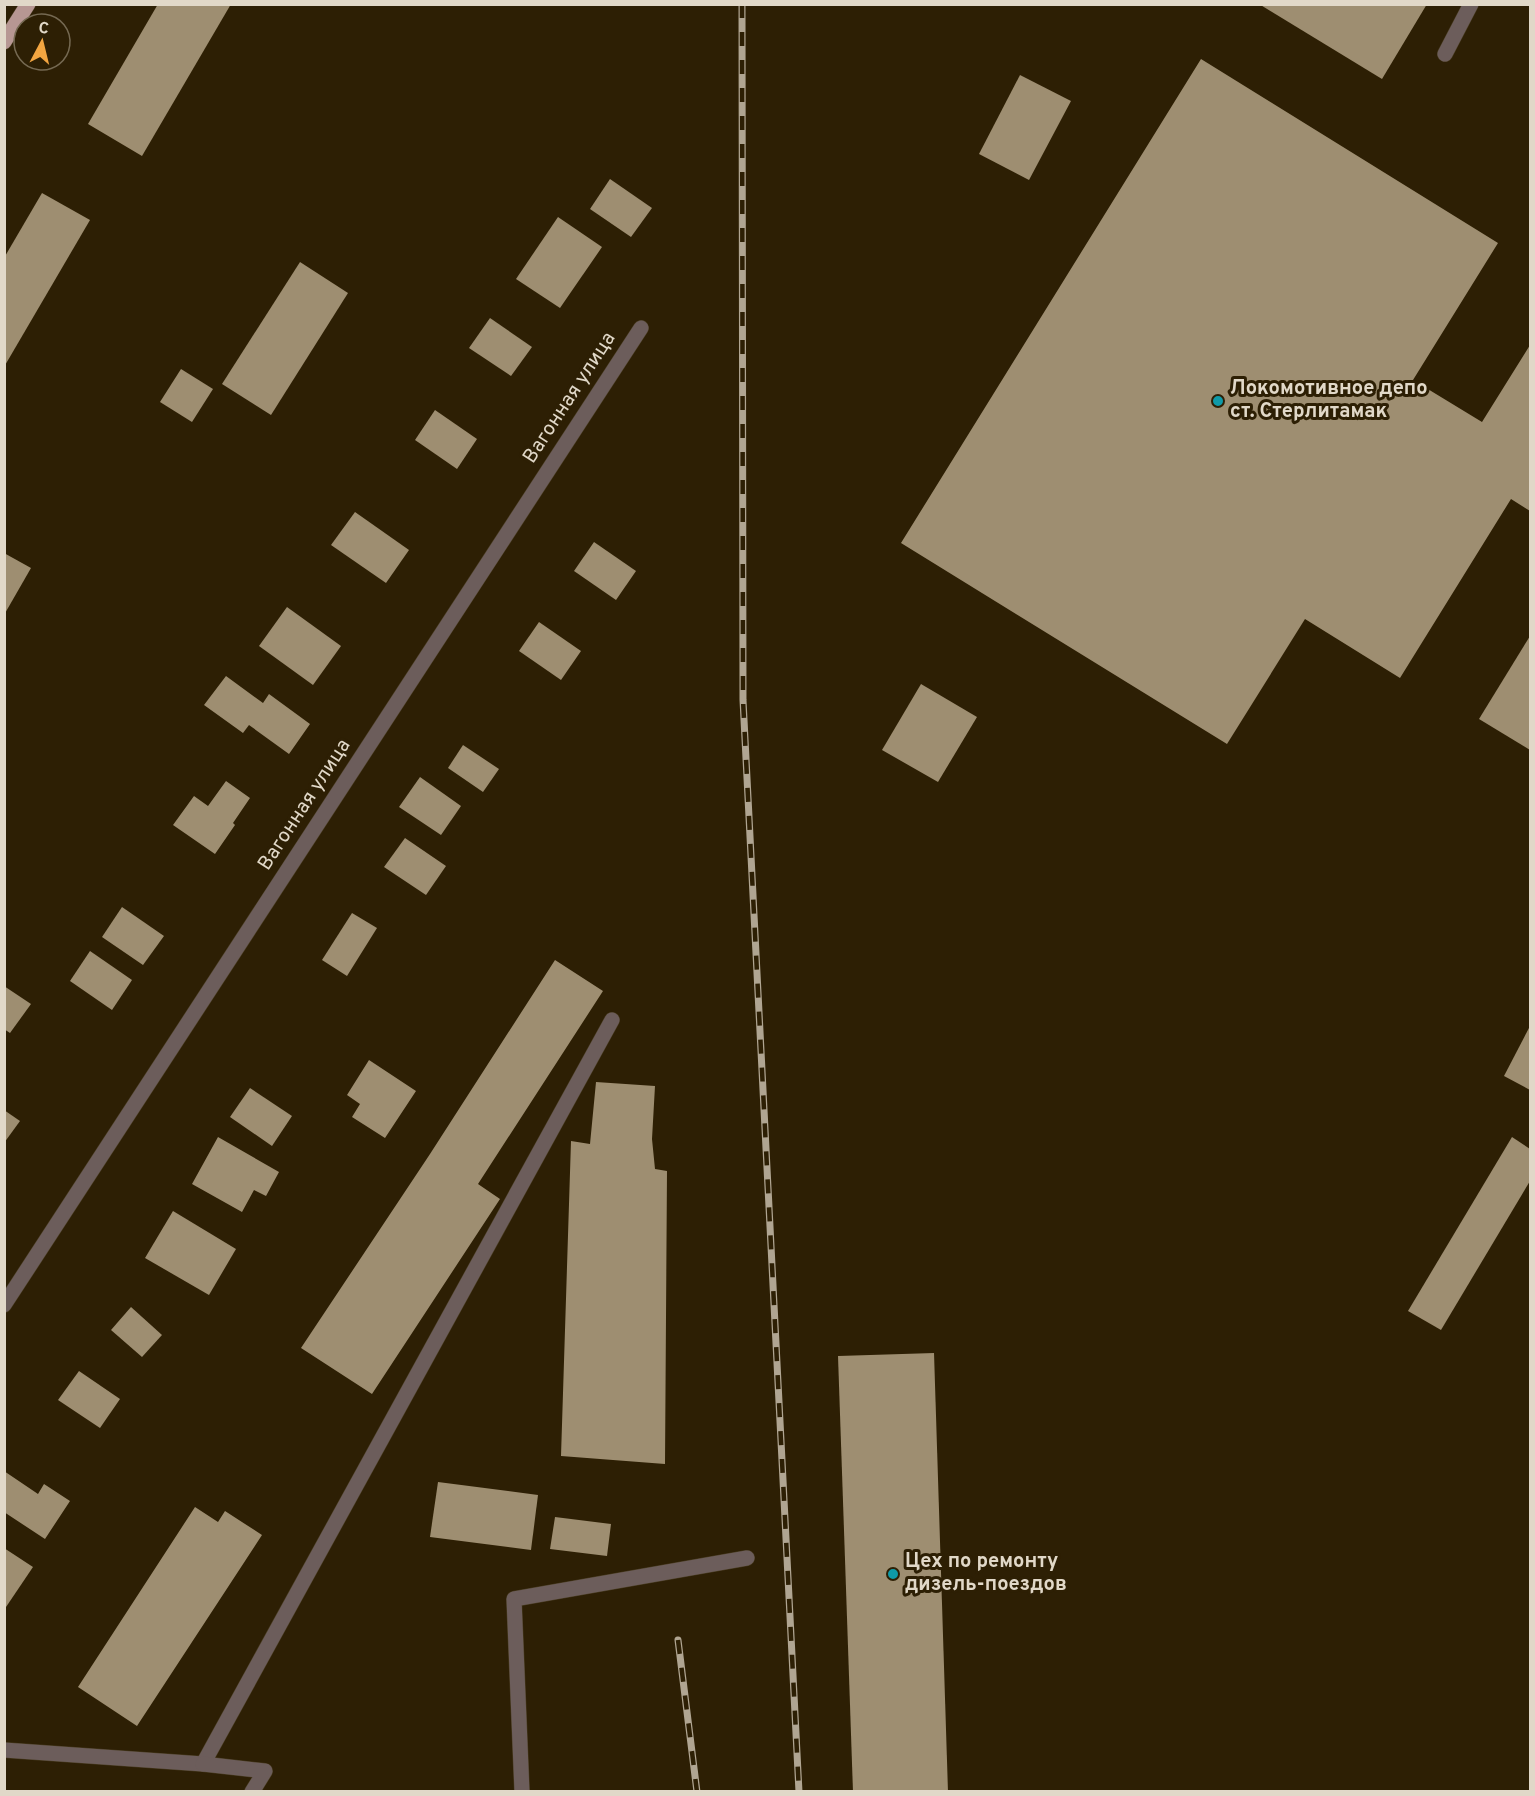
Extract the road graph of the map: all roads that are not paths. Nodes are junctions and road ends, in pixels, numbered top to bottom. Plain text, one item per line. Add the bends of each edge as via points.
1 (28, 4) edge
2 (1471, 4) edge
3 (4, 42) edge
4 (1445, 54) dead end
5 (641, 327) dead end
6 (612, 1020) dead end
7 (4, 1305) edge
8 (747, 1558) dead end
9 (4, 1750) edge
10 (203, 1764) junction
11 (252, 1791) edge
12 (522, 1791) edge

1 - 3 main road
2 - 4 street
5 - 7 street, Вагонная улица
6 - 10 street
8 - 12 street via 514,1599
9 - 10 street
10 - 11 street via 265,1771

